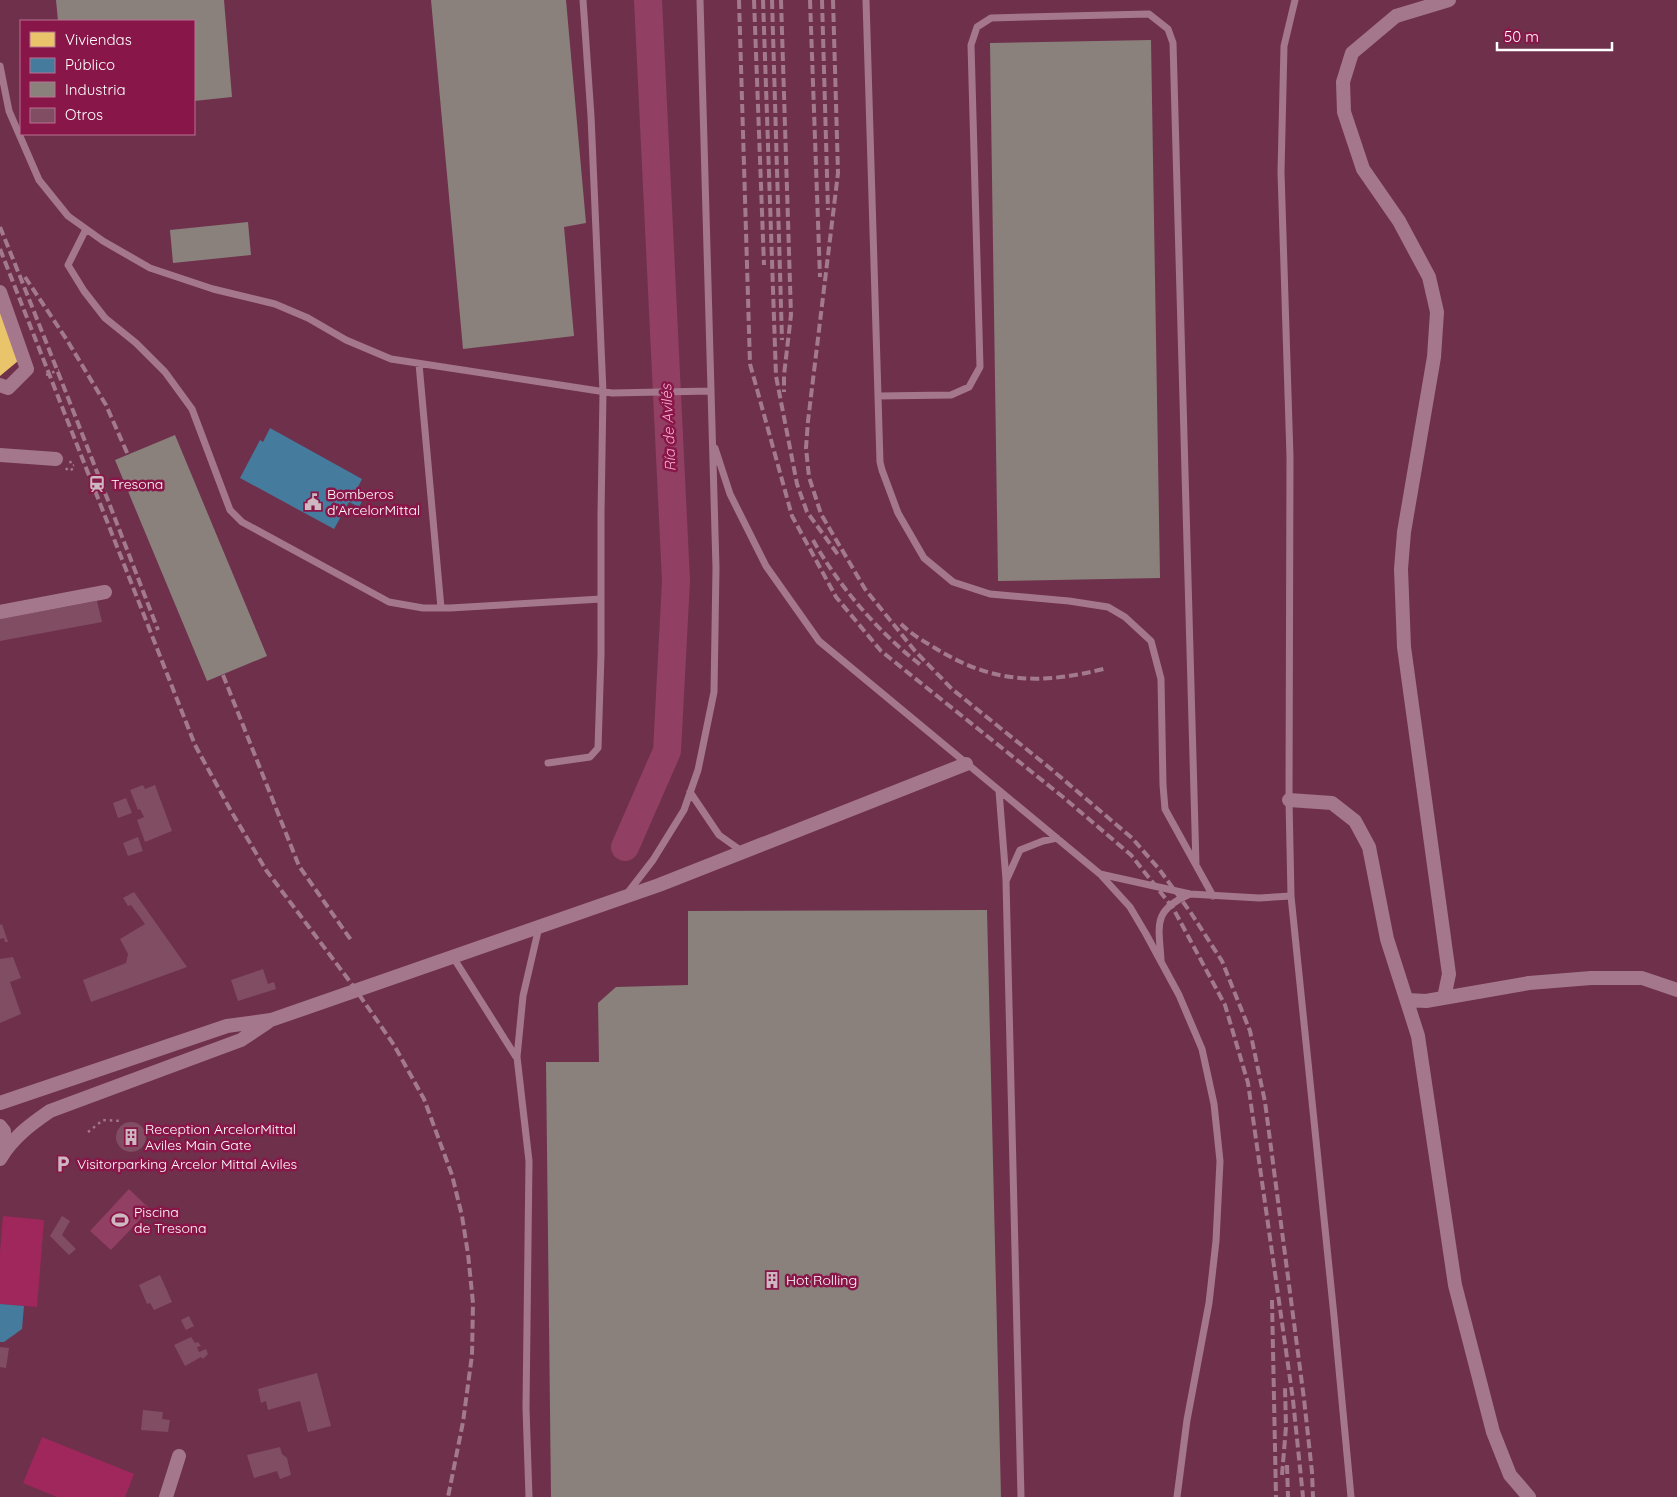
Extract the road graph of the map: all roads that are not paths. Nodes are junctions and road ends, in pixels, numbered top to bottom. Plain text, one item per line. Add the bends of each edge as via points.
1 (583, 0) edge
2 (700, 0) edge
3 (866, 0) edge
4 (1295, 0) edge
5 (1449, 0) edge
6 (0, 66) edge
7 (86, 229) junction
8 (0, 292) edge
9 (420, 364) junction
10 (0, 385) edge
11 (711, 391) junction
12 (603, 392) junction
13 (878, 396) junction
14 (712, 440) junction
15 (0, 455) edge
16 (56, 459) dead end
17 (105, 592) dead end
18 (601, 599) junction
19 (441, 608) junction
20 (0, 612) edge
21 (548, 763) dead end
22 (966, 764) junction
23 (999, 791) junction
24 (690, 792) junction
25 (1289, 800) junction
26 (1057, 838) junction
27 (743, 852) junction
28 (1196, 865) junction
29 (1100, 874) junction
30 (1006, 881) junction
31 (1190, 894) junction
32 (1213, 896) junction
33 (1292, 896) junction
34 (623, 898) junction
35 (539, 927) junction
36 (454, 957) junction
37 (1162, 962) junction
38 (1677, 990) edge
39 (1444, 998) junction
40 (1407, 1000) junction
41 (270, 1020) junction
42 (517, 1057) junction
43 (0, 1103) edge
44 (0, 1126) edge
45 (2, 1155) edge
46 (179, 1456) dead end
47 (166, 1497) edge
48 (529, 1497) edge
49 (1021, 1497) edge
50 (1177, 1497) edge
51 (1351, 1497) edge
52 (1529, 1497) edge

1 - 12 lane
2 - 11 lane
3 - 13 lane
4 - 25 lane via 1284,46 1281,172 1290,457
5 - 39 street via 1396,16 1352,53 1343,82 1344,112 1363,169 1399,221 1429,277 1437,312 1434,357 1404,532 1401,569 1404,648 1449,974
6 - 7 lane via 9,110 39,180 68,216
7 - 9 lane via 150,268 275,304 346,340 392,359
7 - 19 lane via 68,265 105,318 165,372 192,409 230,510 242,522 389,602
8 - 10 street via 27,369 8,388
9 - 12 lane
9 - 19 lane
11 - 12 lane
11 - 14 lane
12 - 18 lane
13 - 28 lane via 882,470 898,513 924,558 953,582 990,594 1108,607 1125,617 1150,641 1161,679 1165,808
13 - 28 lane via 952,395 969,387 980,367 971,44 977,27 991,18 1149,14 1168,29 1173,43
14 - 22 lane via 730,494 766,566 818,642
14 - 24 lane via 716,568 714,692 698,770
15 - 16 street
17 - 20 street
18 - 19 lane
18 - 21 lane via 598,748 590,757
22 - 23 lane
22 - 27 street
23 - 26 lane
23 - 30 lane
24 - 27 lane via 719,835
24 - 34 lane via 684,810 653,860
25 - 33 lane
25 - 40 street via 1332,803 1355,821 1369,847 1387,939
26 - 29 lane
26 - 30 lane via 1020,850
27 - 34 street
28 - 32 lane
29 - 31 lane
29 - 37 lane via 1130,907
30 - 49 lane
31 - 32 lane
31 - 37 lane via 1171,904 1159,921
32 - 33 lane
33 - 51 lane
34 - 35 street
35 - 36 street
35 - 42 lane via 523,996
36 - 41 street
36 - 42 lane
37 - 50 lane via 1202,1049 1214,1104 1220,1161 1209,1303 1187,1420
38 - 39 street via 1642,978 1591,978 1529,983
39 - 40 street
40 - 52 street via 1418,1036 1455,1285 1493,1432 1510,1475
41 - 43 street via 227,1026
41 - 45 street via 241,1040 50,1111 25,1128
42 - 48 lane via 530,1161 526,1408
44 - 45 street via 4,1131
46 - 47 street

